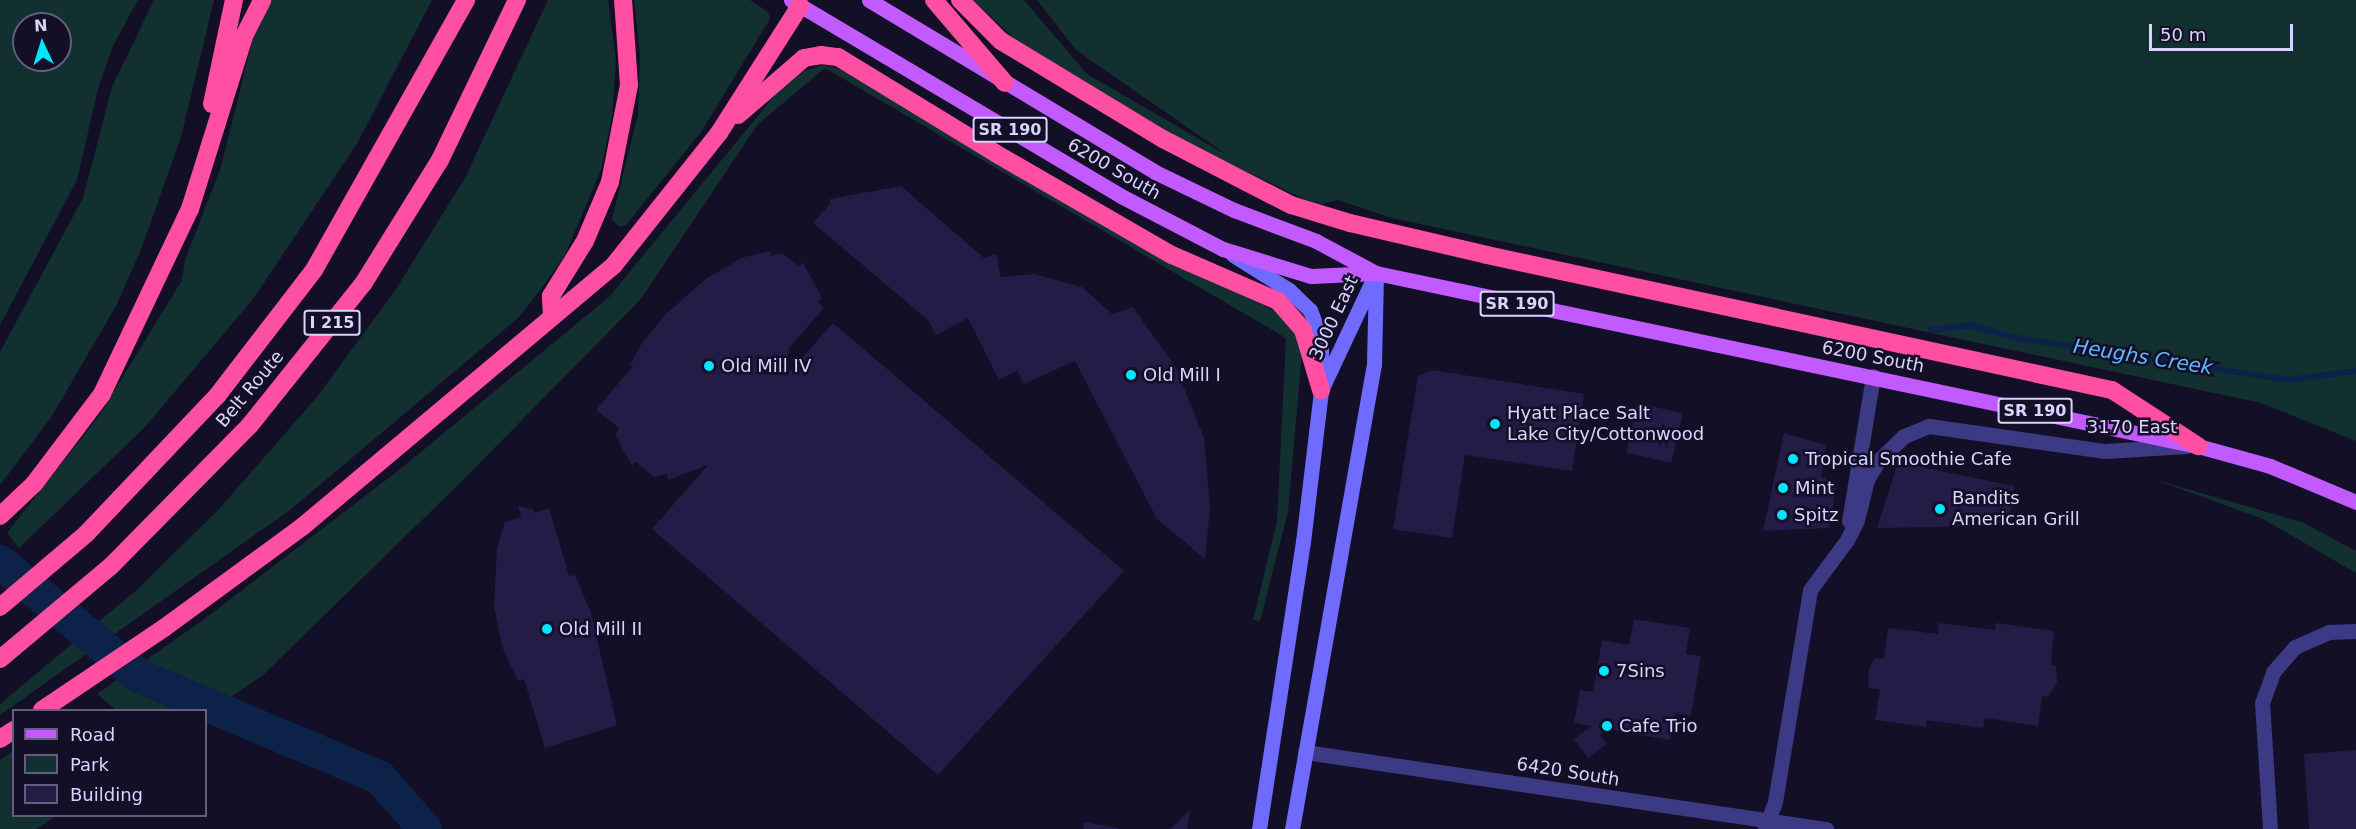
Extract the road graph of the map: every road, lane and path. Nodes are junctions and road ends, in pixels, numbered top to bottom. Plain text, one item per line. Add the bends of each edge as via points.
1 (234, 0) edge
2 (262, 0) edge
3 (466, 0) edge
4 (517, 0) edge
5 (623, 0) edge
6 (869, 0) edge
7 (934, 0) edge
8 (960, 0) edge
9 (796, 3) edge
10 (1005, 83) junction
11 (719, 133) junction
12 (190, 209) junction
13 (1223, 249) junction
14 (1376, 273) junction
15 (552, 317) junction
16 (1873, 376) junction
17 (1321, 390) junction
18 (2198, 446) junction
19 (2356, 502) edge
20 (0, 516) edge
21 (1847, 540) junction
22 (0, 607) edge
23 (2356, 631) edge
24 (0, 659) edge
25 (45, 709) edge
26 (1305, 752) junction
27 (1767, 825) edge
28 (1259, 829) edge
29 (1292, 829) edge
30 (1826, 829) edge
31 (2270, 829) edge

1 - 12 highway
2 - 12 highway via 245,34
3 - 22 highway, Belt Route / I 215 via 314,270 217,396 86,534
4 - 24 highway, Belt Route / I 215 via 440,160 363,284 250,425 111,566
5 - 15 highway via 629,85 610,182 585,241 551,296
6 - 10 main road, 6200 South / SR 190
7 - 10 highway
8 - 18 highway via 1001,41 1163,139 1291,205 1476,252 2112,390
9 - 11 highway
9 - 13 main road, 6200 South / SR 190 via 1121,196
10 - 14 main road, 6200 South / SR 190 via 1194,192 1316,241
11 - 15 highway via 614,265
11 - 17 highway via 804,58 821,54 838,57 1172,255 1278,301 1303,330
12 - 20 highway via 102,394 33,484
13 - 14 main road, 6200 South / SR 190 via 1311,276
13 - 17 main road via 1289,290 1310,310 1321,338
14 - 16 main road, 6200 South / SR 190
14 - 17 main road, 3000 East
14 - 26 main road, 3000 East via 1374,364
15 - 25 highway via 302,527
16 - 18 main road, 6200 South / SR 190
16 - 21 street, 3170 East
17 - 28 main road, 3000 East via 1304,542
18 - 19 main road, 6200 South / SR 190 via 2288,472
18 - 21 street, 3170 East via 2105,451 1929,426 1904,436 1878,461 1867,480 1857,520
21 - 27 street, 3170 East via 1810,590 1775,802
23 - 31 street via 2328,632 2295,647 2273,672 2262,703
26 - 27 street, 6420 South
26 - 29 main road, 3000 East
27 - 30 street, 6420 South

